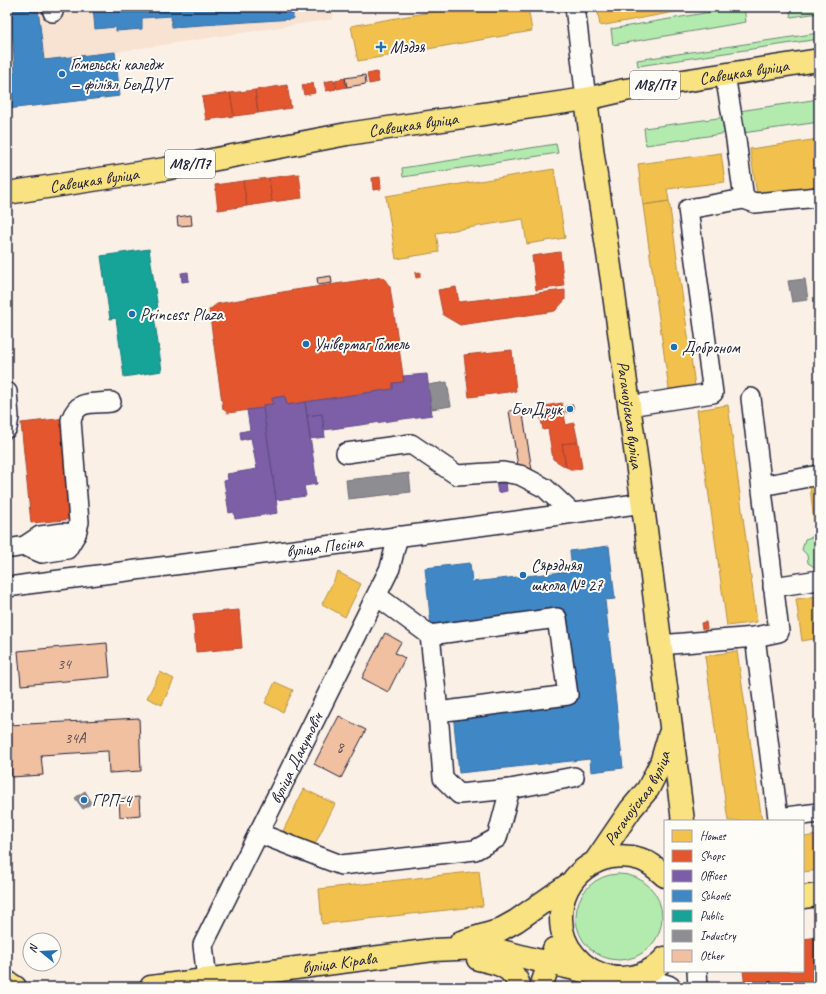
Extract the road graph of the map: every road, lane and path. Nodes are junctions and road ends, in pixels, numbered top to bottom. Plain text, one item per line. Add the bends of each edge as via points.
1 (575, 7) edge
2 (819, 60) edge
3 (725, 75) junction
4 (586, 100) junction
5 (7, 193) edge
6 (819, 197) edge
7 (744, 199) junction
8 (7, 392) edge
9 (751, 398) dead end
10 (111, 402) dead end
11 (629, 406) junction
12 (7, 428) edge
13 (346, 453) dead end
14 (819, 475) edge
15 (762, 486) junction
16 (642, 503) junction
17 (572, 513) junction
18 (398, 536) junction
19 (16, 547) edge
20 (819, 580) edge
21 (7, 586) edge
22 (773, 587) junction
23 (377, 596) junction
24 (430, 635) junction
25 (755, 637) junction
26 (660, 645) junction
27 (438, 712) junction
28 (671, 731) junction
29 (574, 777) dead end
30 (510, 789) junction
31 (819, 813) edge
32 (683, 820) edge
33 (258, 834) junction
34 (596, 862) junction
35 (664, 875) edge
36 (569, 884) junction
37 (819, 895) edge
38 (804, 897) edge
39 (561, 929) junction
40 (433, 950) junction
41 (664, 959) edge
42 (549, 963) junction
43 (697, 972) edge
44 (601, 975) junction
45 (638, 976) junction
46 (206, 980) junction
47 (7, 982) edge
48 (15, 987) edge
49 (151, 987) edge
50 (520, 987) edge
51 (541, 987) edge
52 (572, 987) edge
53 (671, 987) edge
54 (698, 987) edge

1 - 4 street
2 - 3 main road, Савецкая вуліца / М8/П7
3 - 4 main road, Савецкая вуліца / М8/П7 via 625,90
3 - 7 street
4 - 5 main road, Савецкая вуліца / М8/П7 via 347,134 165,169
4 - 11 main road, Рагачоўская вуліца
6 - 7 street via 755,203
7 - 11 street via 688,210 713,393
8 - 12 street
9 - 15 street
10 - 19 street via 80,405 74,411 71,420 79,522 76,534 67,549 42,553
11 - 16 main road, Рагачоўская вуліца
13 - 17 street via 410,444 457,475 503,472 520,476 545,488
14 - 15 street
15 - 22 street
16 - 17 street, вуліца Песіна
16 - 26 main road, Рагачоўская вуліца
17 - 18 street, вуліца Песіна
18 - 21 street, вуліца Песіна
18 - 23 street, вуліца Дакутовіч via 390,568
20 - 22 street
22 - 25 street via 779,632
23 - 24 street
23 - 33 street, вуліца Дакутовіч
24 - 27 street
24 - 27 street via 558,618 568,695
25 - 26 street
25 - 31 street via 778,818
26 - 28 main road, Рагачоўская вуліца
27 - 30 street via 443,778 459,794
28 - 32 main road, Рагачоўская вуліца
28 - 34 main road, Рагачоўская вуліца via 661,763 648,789 631,809
29 - 30 street
30 - 33 street via 497,838 475,850 341,865
33 - 46 street, вуліца Дакутовіч via 203,946
34 - 35 main road via 610,857 626,856 655,866
34 - 36 main road via 581,871
36 - 39 main road via 560,906
36 - 40 main road, вуліца Кірава via 498,931
37 - 38 main road
39 - 42 main road
39 - 44 main road via 568,949 582,965
40 - 42 main road, вуліца Кірава via 494,949
40 - 46 main road, вуліца Кірава
40 - 50 main road via 496,962 511,971
41 - 45 main road via 658,966
42 - 44 main road, вуліца Кірава
42 - 51 main road
43 - 54 street
44 - 45 main road via 619,979
44 - 52 main road
45 - 53 street
46 - 49 main road, вуліца Кірава
47 - 48 main road

